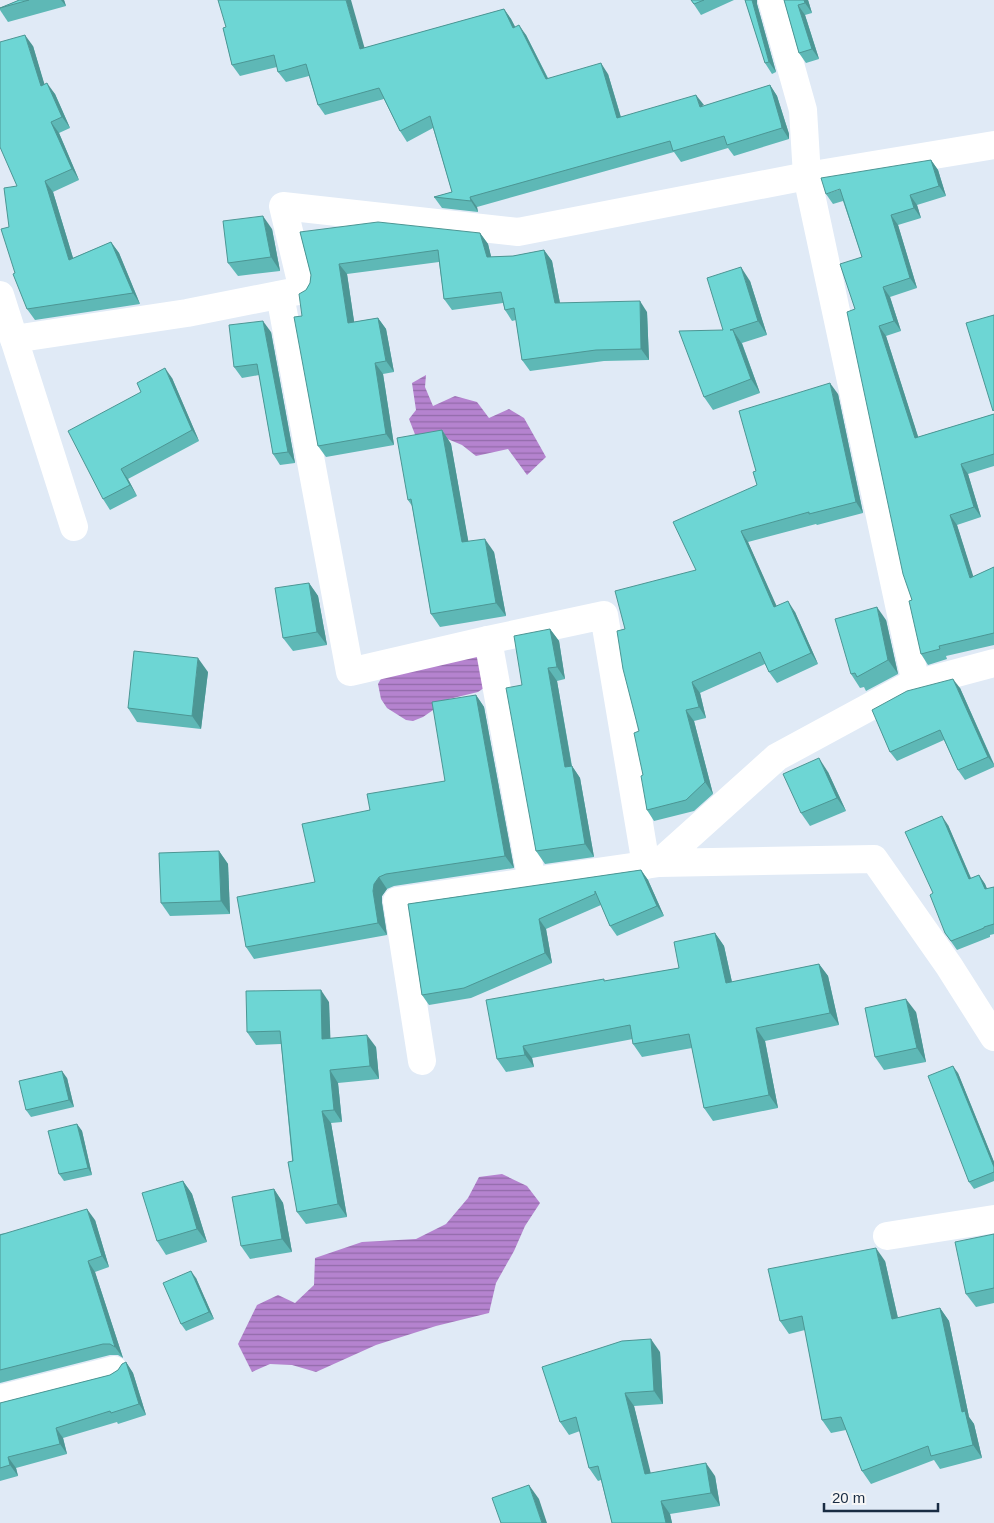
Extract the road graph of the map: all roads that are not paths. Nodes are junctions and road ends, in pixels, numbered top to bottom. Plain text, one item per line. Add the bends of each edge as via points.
1 (772, 0) edge
2 (994, 145) edge
3 (807, 176) junction
4 (0, 295) edge
5 (280, 295) junction
6 (14, 339) junction
7 (74, 527) dead end
8 (488, 640) junction
9 (994, 663) edge
10 (916, 684) junction
11 (653, 864) junction
12 (532, 882) junction
13 (994, 1037) edge
14 (422, 1061) dead end
15 (994, 1219) edge
16 (887, 1236) dead end
17 (114, 1370) edge
18 (0, 1399) edge

1 - 3 street via 803,110
2 - 3 street
3 - 5 street via 518,232 283,206 303,290
3 - 10 street
4 - 6 street
5 - 6 street via 187,313
5 - 8 street via 350,672
6 - 7 street
8 - 11 street via 604,615
8 - 12 street
9 - 10 street
10 - 11 street via 777,757
11 - 12 street
11 - 13 street via 874,859
12 - 14 street via 397,901
15 - 16 street
17 - 18 street

